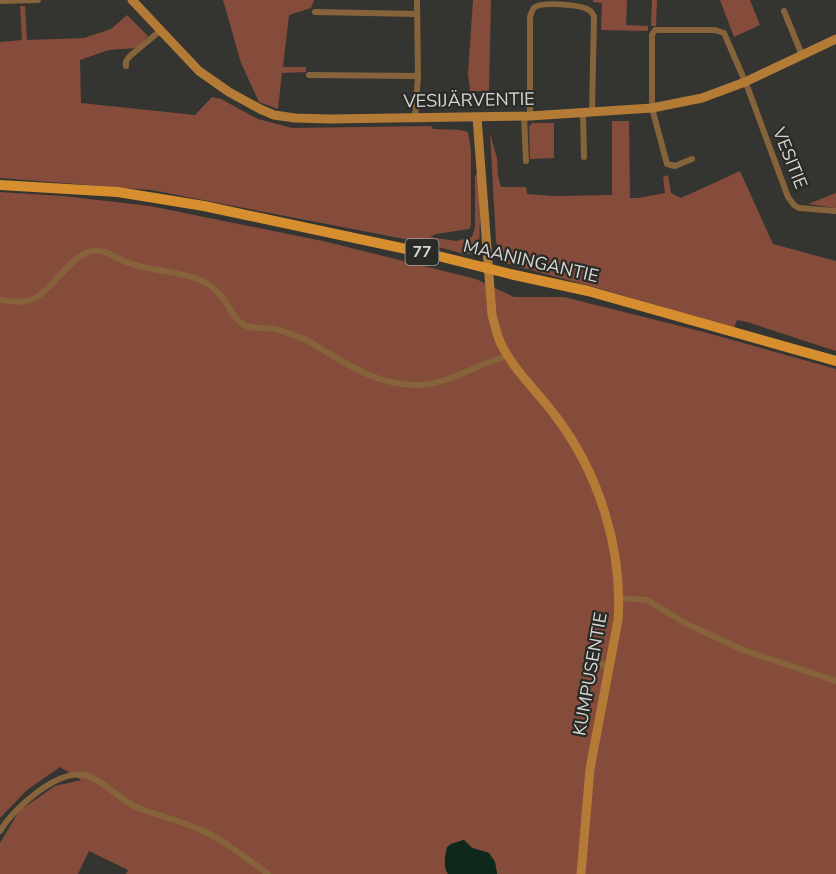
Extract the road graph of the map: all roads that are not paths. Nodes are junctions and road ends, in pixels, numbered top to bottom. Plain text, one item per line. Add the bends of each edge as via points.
1 (38, 0) edge
2 (132, 0) edge
3 (417, 0) edge
4 (0, 1) edge
5 (315, 12) dead end
6 (784, 12) dead end
7 (417, 14) junction
8 (161, 30) junction
9 (834, 42) edge
10 (802, 55) junction
11 (126, 66) dead end
12 (309, 75) dead end
13 (418, 76) junction
14 (745, 82) junction
15 (652, 108) junction
16 (588, 113) junction
17 (527, 116) junction
18 (415, 117) junction
19 (477, 117) junction
20 (584, 157) dead end
21 (692, 159) dead end
22 (526, 161) dead end
23 (0, 186) edge
24 (836, 211) edge
25 (488, 268) junction
26 (0, 300) edge
27 (508, 356) junction
28 (836, 361) edge
29 (619, 598) junction
30 (588, 652) dead end
31 (608, 669) junction
32 (836, 681) edge
33 (0, 831) edge
34 (268, 874) edge
35 (581, 874) edge

1 - 4 street
2 - 8 street, VESIJÄRVENTIE
3 - 7 street
5 - 7 street
6 - 10 street
7 - 13 street
8 - 11 street via 130,56
8 - 18 street, VESIJÄRVENTIE via 200,71 229,92 274,115 330,119
9 - 10 street, VESIJÄRVENTIE
10 - 14 street, VESIJÄRVENTIE
12 - 13 street
13 - 18 street
14 - 15 street, VESIJÄRVENTIE via 702,98
14 - 15 street, VESITIE via 724,33 655,30
14 - 24 street, VESITIE via 788,197 799,208
15 - 16 street, VESIJÄRVENTIE
15 - 21 street via 667,164 675,166
16 - 17 street, VESIJÄRVENTIE
16 - 17 street via 594,16 579,6 544,4 532,9 530,17
16 - 20 street
17 - 19 street, VESIJÄRVENTIE
17 - 22 street
18 - 19 street, VESIJÄRVENTIE
19 - 25 street, KUMPUSENTIE
23 - 25 main road, MAANINGANTIE / 77 via 118,192 204,206
25 - 27 street, KUMPUSENTIE via 492,315 500,344
25 - 28 main road, MAANINGANTIE / 77 via 588,291
26 - 27 street via 28,301 84,254 103,251 134,264 200,280 223,298 243,324 307,340 379,380 428,384
27 - 29 street, KUMPUSENTIE via 569,434 589,473 615,557
29 - 31 street, KUMPUSENTIE
29 - 32 street via 647,600 743,650
30 - 31 street
31 - 35 street, KUMPUSENTIE via 590,770
33 - 34 street via 15,810 55,780 84,775 134,806 200,829

